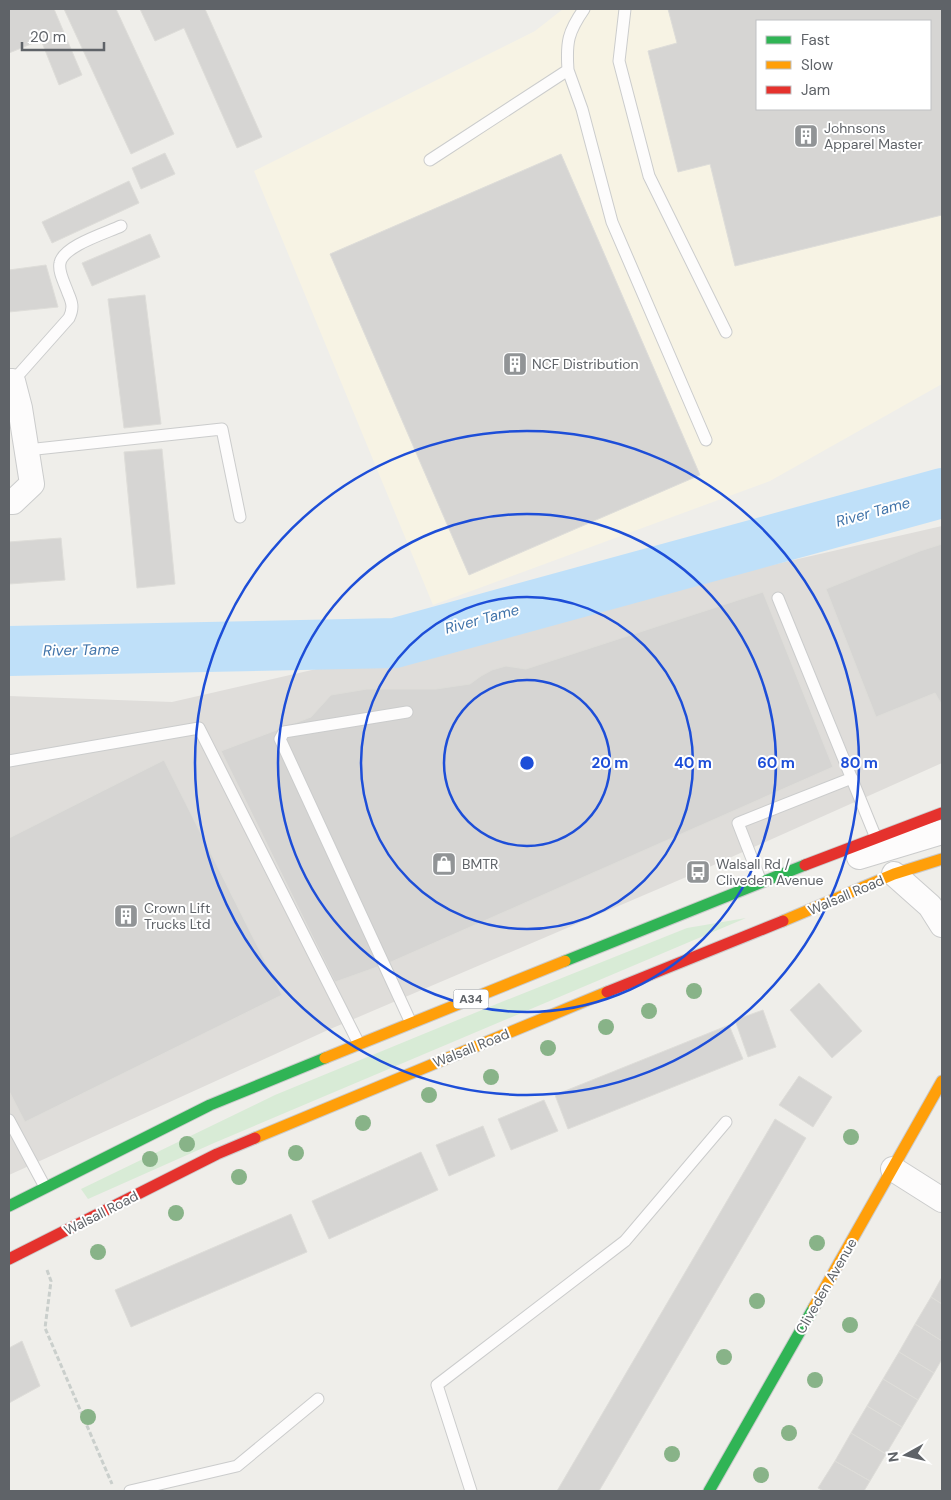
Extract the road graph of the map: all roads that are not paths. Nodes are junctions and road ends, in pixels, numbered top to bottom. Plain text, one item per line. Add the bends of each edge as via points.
1 (584, 9) edge
2 (626, 9) edge
3 (568, 70) junction
4 (430, 160) dead end
5 (121, 226) dead end
6 (726, 332) dead end
7 (11, 381) edge
8 (706, 440) dead end
9 (27, 450) junction
10 (9, 502) edge
11 (240, 517) dead end
12 (778, 598) dead end
13 (407, 712) dead end
14 (9, 761) edge
15 (852, 778) junction
16 (942, 813) edge
17 (942, 832) edge
18 (876, 838) junction
19 (942, 859) edge
20 (894, 874) junction
21 (761, 882) junction
22 (718, 899) junction
23 (942, 925) edge
24 (411, 1023) junction
25 (359, 1044) junction
26 (942, 1080) edge
27 (9, 1120) edge
28 (726, 1122) dead end
29 (894, 1169) junction
30 (45, 1187) junction
31 (942, 1200) edge
32 (9, 1206) edge
33 (9, 1259) edge
34 (318, 1399) dead end
35 (133, 1491) edge
36 (471, 1491) edge
37 (708, 1491) edge

1 - 3 lane via 573,26 567,49
2 - 6 lane via 619,61 648,176
3 - 4 lane
3 - 8 lane via 612,222
5 - 7 lane via 72,248 63,256 59,264 72,311
7 - 9 street via 20,408
9 - 10 street via 32,484
9 - 11 lane via 222,429
12 - 15 lane
13 - 24 lane via 284,732 280,740
14 - 25 lane via 199,728
15 - 18 lane
15 - 21 lane via 738,823
16 - 18 main road, Walsall Road / A34
17 - 22 street, Walsall Road
18 - 21 main road, Walsall Road / A34
19 - 20 main road, Walsall Road
20 - 23 street via 930,906
20 - 33 main road, Walsall Road via 217,1154
21 - 22 main road, Walsall Road / A34
22 - 24 main road, Walsall Road / A34
24 - 25 main road, Walsall Road / A34
25 - 30 main road, Walsall Road / A34 via 210,1105
26 - 29 main road, Cliveden Avenue
27 - 30 lane
28 - 36 lane via 625,1241 437,1385
29 - 31 street
29 - 37 main road, Cliveden Avenue
30 - 32 main road, Walsall Road / A34
34 - 35 lane via 237,1466

